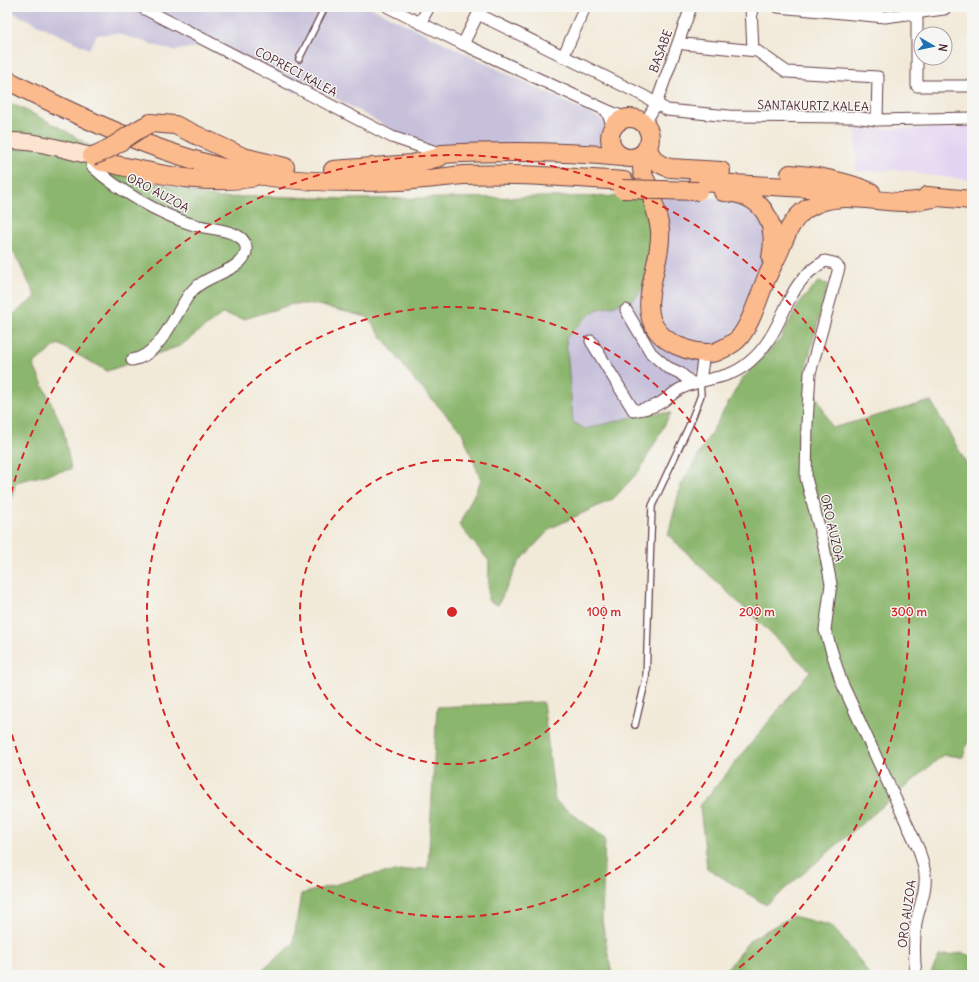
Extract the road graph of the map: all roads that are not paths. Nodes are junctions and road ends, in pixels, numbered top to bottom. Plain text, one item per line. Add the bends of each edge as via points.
1 (141, 7) edge
2 (325, 7) edge
3 (388, 7) edge
4 (429, 7) edge
5 (585, 7) edge
6 (692, 7) edge
7 (751, 7) edge
8 (778, 7) edge
9 (947, 7) edge
10 (480, 10) edge
11 (910, 10) edge
12 (420, 23) junction
13 (463, 44) junction
14 (684, 44) dead end
15 (752, 50) junction
16 (563, 57) junction
17 (299, 59) dead end
18 (7, 80) edge
19 (972, 86) edge
20 (656, 104) junction
21 (606, 110) junction
22 (972, 118) edge
23 (877, 120) junction
24 (643, 131) junction
25 (612, 135) junction
26 (7, 141) edge
27 (590, 153) junction
28 (442, 154) junction
29 (92, 156) junction
30 (625, 157) junction
31 (188, 158) junction
32 (285, 167) junction
33 (642, 170) junction
34 (265, 176) junction
35 (698, 187) junction
36 (871, 192) junction
37 (939, 197) junction
38 (972, 200) edge
39 (768, 274) junction
40 (626, 310) dead end
41 (591, 341) dead end
42 (704, 353) junction
43 (132, 360) dead end
44 (696, 383) junction
45 (635, 725) dead end
46 (916, 975) edge

1 - 28 street, COPRECI KALEA via 392,137
2 - 17 lane
3 - 12 street
4 - 12 street
5 - 16 street
6 - 20 street, BASABE
7 - 15 street
8 - 11 street via 885,17
9 - 11 street
10 - 13 street
10 - 16 street, SANTAKURTZ KALEA
11 - 19 street via 917,19 917,86
12 - 13 street
13 - 21 street
14 - 15 street
15 - 23 street via 787,72 878,77
16 - 20 street, SANTAKURTZ KALEA
18 - 31 main road via 96,123
20 - 23 street, SANTAKURTZ KALEA via 667,110 729,116 853,117
20 - 24 street, BASABE
21 - 24 street
21 - 25 street
22 - 23 street, SANTAKURTZ KALEA
24 - 25 main road via 618,123
24 - 30 main road via 640,156
24 - 33 main road
24 - 36 main road via 653,160 670,168 818,175
25 - 27 main road
25 - 30 main road via 615,152
26 - 29 street via 24,140
27 - 28 main road
27 - 30 main road
28 - 32 main road via 440,157 412,164 362,169 319,170
29 - 32 main road, bridge via 112,148 151,123 175,125 243,157
29 - 34 main road via 102,162 210,182 229,182
29 - 43 street, ORO AUZOA via 92,166 111,182 178,220 234,234 246,245 246,254 240,262 210,277 192,290 166,335 142,359
30 - 33 main road
31 - 32 main road via 211,157 260,168
31 - 34 main road
33 - 42 main road via 660,231 657,263 648,305 651,321 658,333 669,342 689,351
34 - 35 main road via 333,182 401,181 464,175 563,178 623,185
35 - 36 main road
35 - 39 main road via 743,195 765,212 774,236
36 - 37 main road
37 - 38 main road
37 - 39 main road via 904,202 840,198 822,201 807,208 793,222
39 - 42 main road via 745,328 737,339 716,352
40 - 44 street via 651,353 667,367
41 - 44 street via 634,411 660,403 680,389
42 - 44 street
44 - 45 lane via 701,395 652,506 646,680
44 - 46 street, ORO AUZOA via 728,375 759,353 769,340 797,284 825,261 834,262 839,268 810,373 806,478 829,566 830,590 825,630 829,644 842,681 923,864 924,889 916,923 914,946

